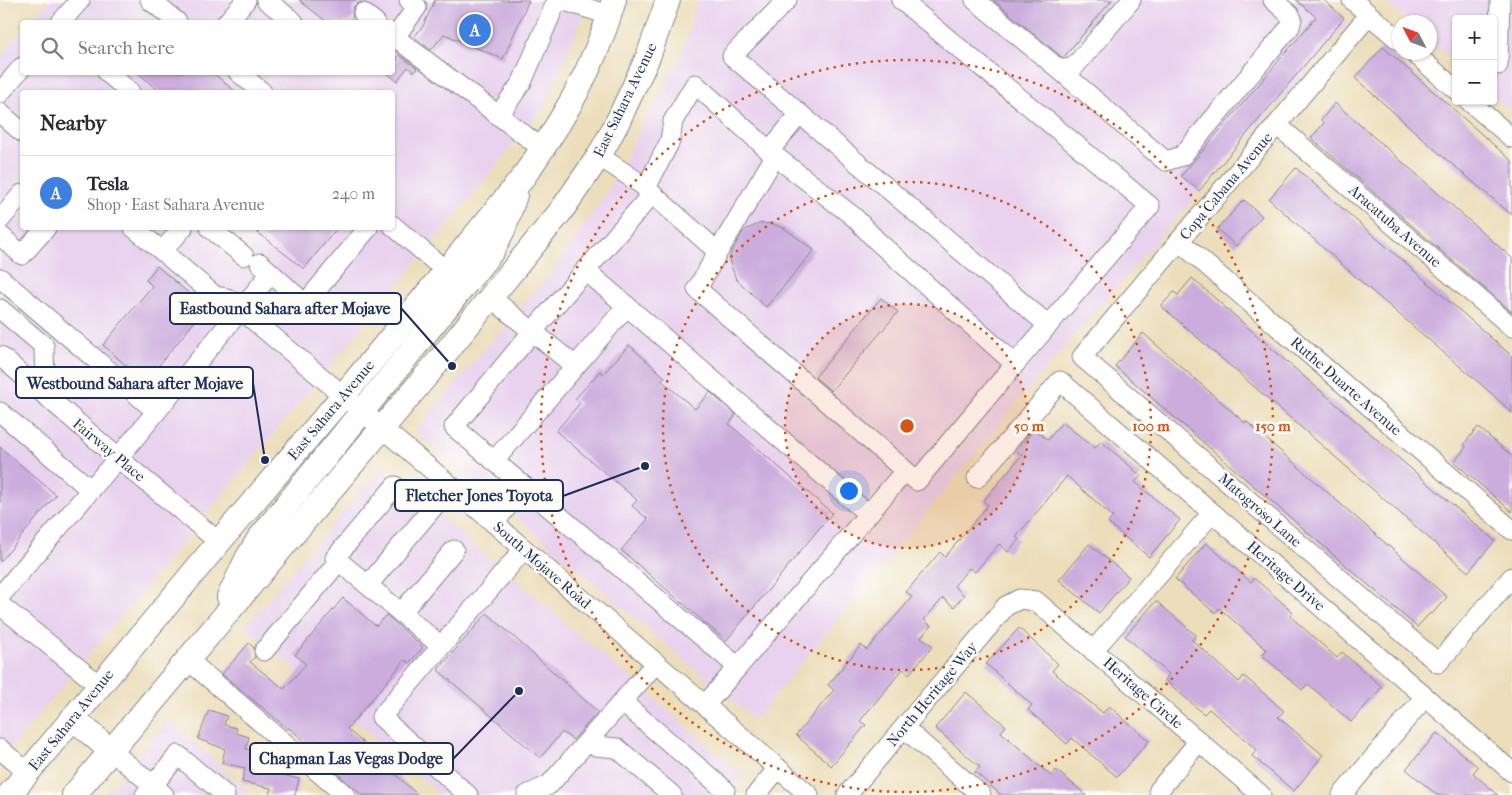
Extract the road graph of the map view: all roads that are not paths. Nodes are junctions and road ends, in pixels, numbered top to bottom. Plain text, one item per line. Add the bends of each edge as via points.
1 (80, 0) edge
2 (150, 0) edge
3 (246, 0) edge
4 (266, 0) edge
5 (559, 0) edge
6 (668, 0) edge
7 (685, 0) edge
8 (787, 0) edge
9 (901, 0) edge
10 (975, 0) edge
11 (1131, 0) edge
12 (1273, 0) edge
13 (1352, 0) edge
14 (1500, 0) edge
15 (416, 2) edge
16 (611, 8) edge
17 (1369, 15) junction
18 (63, 20) edge
19 (175, 20) edge
20 (229, 20) edge
21 (291, 20) edge
22 (395, 34) edge
23 (1392, 34) edge
24 (395, 37) edge
25 (648, 57) junction
26 (1422, 60) edge
27 (1498, 65) dead end
28 (20, 69) edge
29 (1060, 70) junction
30 (110, 75) edge
31 (242, 75) edge
32 (1452, 86) edge
33 (128, 90) edge
34 (260, 90) edge
35 (0, 93) edge
36 (1474, 105) edge
37 (0, 113) edge
38 (800, 114) junction
39 (499, 115) junction
40 (1277, 125) junction
41 (20, 130) edge
42 (1512, 138) edge
43 (543, 149) junction
44 (772, 153) junction
45 (600, 156) junction
46 (521, 180) junction
47 (649, 191) junction
48 (20, 196) edge
49 (0, 220) edge
50 (395, 228) edge
51 (44, 230) edge
52 (136, 230) edge
53 (181, 230) edge
54 (213, 230) edge
55 (366, 230) edge
56 (0, 236) edge
57 (1179, 241) junction
58 (162, 251) junction
59 (718, 252) junction
60 (258, 264) junction
61 (446, 270) junction
62 (585, 270) junction
63 (0, 278) edge
64 (490, 297) junction
65 (234, 304) junction
66 (627, 306) junction
67 (0, 309) edge
68 (1048, 325) junction
69 (1512, 327) edge
70 (532, 332) junction
71 (0, 356) edge
72 (1082, 357) joint
73 (1015, 364) junction
74 (575, 366) junction
75 (45, 395) junction
76 (343, 396) junction
77 (361, 411) junction
78 (0, 412) edge
79 (156, 412) junction
80 (382, 428) junction
81 (118, 458) junction
82 (494, 461) junction
83 (905, 471) junction
84 (977, 478) dead end
85 (395, 486) dead end
86 (451, 486) junction
87 (524, 486) junction
88 (91, 490) junction
89 (1212, 512) junction
90 (868, 514) junction
91 (494, 523) junction
92 (1512, 530) edge
93 (219, 542) junction
94 (524, 549) junction
95 (454, 550) dead end
96 (339, 561) junction
97 (1512, 577) edge
98 (368, 585) junction
99 (0, 596) edge
100 (1020, 599) joint
101 (0, 605) edge
102 (401, 613) junction
103 (216, 625) junction
104 (441, 646) junction
105 (264, 651) dead end
106 (1094, 651) junction
107 (187, 660) junction
108 (656, 663) junction
109 (738, 667) junction
110 (99, 685) junction
111 (1426, 697) junction
112 (622, 702) junction
113 (705, 705) junction
114 (73, 718) junction
115 (904, 728) junction
116 (588, 741) junction
117 (1199, 741) junction
118 (0, 749) edge
119 (111, 751) junction
120 (778, 768) junction
121 (1512, 772) edge
122 (28, 773) junction
123 (725, 790) dead end
124 (1159, 790) dead end
125 (154, 792) edge
126 (9, 795) edge
127 (74, 795) edge
128 (225, 795) edge
129 (344, 795) edge
130 (468, 795) edge
131 (527, 795) edge
132 (672, 795) edge
133 (756, 795) edge
134 (810, 795) edge
135 (847, 795) edge
136 (981, 795) edge
137 (1262, 795) edge
138 (1342, 795) edge

1 - 18 street
2 - 19 street
3 - 20 street
4 - 21 street
5 - 16 street
5 - 39 street via 522,82
6 - 25 main road, East Sahara Avenue
7 - 25 main road
8 - 38 street via 732,56
9 - 68 street via 1150,206
10 - 29 street
11 - 29 street via 1074,66
12 - 29 street via 1290,15 1290,27 1182,156 1173,160 1163,159
13 - 17 street
14 - 27 street
15 - 22 street
16 - 43 main road, East Sahara Avenue via 596,52
17 - 23 street
17 - 40 street, Copa Cabana Avenue
24 - 39 street
25 - 45 main road, East Sahara Avenue
26 - 32 street
28 - 35 street
30 - 33 street
31 - 34 street
36 - 42 street
37 - 41 street
38 - 44 street
38 - 68 street
39 - 43 street
40 - 57 street, Copa Cabana Avenue
40 - 69 street, Aracatuba Avenue
43 - 46 main road, East Sahara Avenue
44 - 47 street via 695,84 673,121 670,141
44 - 59 street
44 - 73 street via 854,217
45 - 47 street
45 - 64 main road, East Sahara Avenue via 561,211
46 - 61 main road, East Sahara Avenue
46 - 77 main road via 492,251
47 - 59 street
47 - 62 street
48 - 49 street
50 - 61 street
51 - 56 street via 22,255
52 - 58 street, South Mojave Road
53 - 58 street
54 - 60 street
55 - 60 street via 305,304
57 - 72 street, Copa Cabana Avenue
57 - 92 street, Ruthe Duarte Avenue
58 - 65 street, South Mojave Road via 215,296
59 - 83 street via 697,289
60 - 65 street
61 - 76 main road, East Sahara Avenue
62 - 66 street
62 - 70 street
63 - 79 street
64 - 70 street
64 - 80 main road, East Sahara Avenue
65 - 76 street, South Mojave Road
65 - 79 street
66 - 74 street
66 - 90 street
67 - 75 street via 44,346
68 - 73 street
70 - 74 street
70 - 82 street via 454,427
71 - 75 street, Fairway Place
72 - 97 street, Matogroso Lane via 1438,663
73 - 83 street via 918,482
74 - 82 street
75 - 81 street, Fairway Place
76 - 77 street, South Mojave Road
76 - 93 main road, East Sahara Avenue
77 - 80 street, South Mojave Road
77 - 103 main road via 259,539
78 - 88 street
79 - 81 street
80 - 86 street, South Mojave Road
80 - 103 main road, East Sahara Avenue
81 - 88 street
81 - 93 street, Fairway Place
82 - 87 street
83 - 90 street
84 - 89 street, Heritage Drive via 1060,381
85 - 96 street via 335,558
86 - 91 street, South Mojave Road
86 - 98 street
87 - 91 street
87 - 109 street
88 - 99 street
89 - 106 street
89 - 111 street, Heritage Drive
90 - 109 street
91 - 94 street, South Mojave Road
93 - 110 main road, East Sahara Avenue
94 - 104 street
94 - 108 street, South Mojave Road
95 - 102 street
96 - 98 street
96 - 105 street
98 - 102 street
100 - 106 street, Heritage Circle via 1036,601
100 - 115 street, North Heritage Way via 1006,606
101 - 110 street
102 - 104 street
103 - 107 main road, East Sahara Avenue
104 - 130 street via 381,718
106 - 117 street, Heritage Circle
107 - 119 main road, East Sahara Avenue
107 - 129 street
108 - 112 street
108 - 113 street, South Mojave Road
109 - 113 street
110 - 114 main road, East Sahara Avenue
111 - 121 street, Heritage Drive
111 - 138 street
112 - 116 street
112 - 123 street
113 - 120 street, South Mojave Road
114 - 119 main road
114 - 122 main road, East Sahara Avenue
115 - 135 street, North Heritage Way
115 - 136 street
116 - 131 street via 549,785
116 - 132 street via 595,746 617,748
117 - 124 street
117 - 137 street, Heritage Circle
118 - 122 street
119 - 125 street
119 - 127 main road, East Sahara Avenue
120 - 133 street
120 - 134 street, South Mojave Road
122 - 126 main road, East Sahara Avenue
125 - 128 street via 178,755

